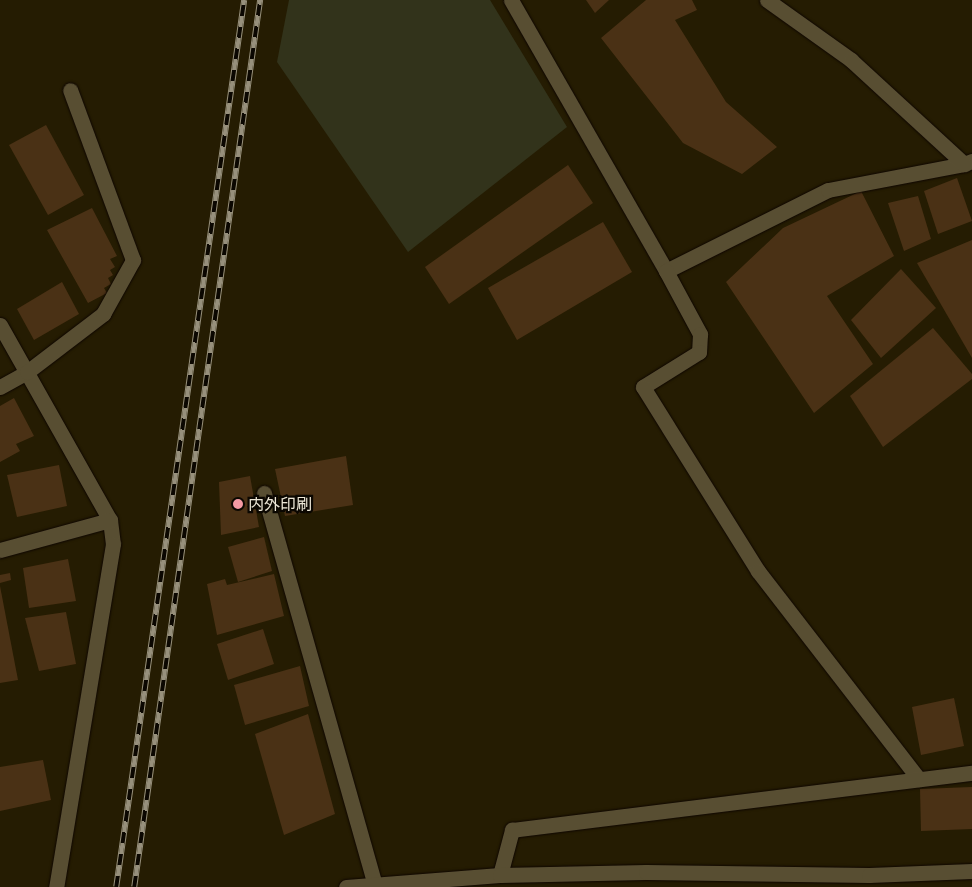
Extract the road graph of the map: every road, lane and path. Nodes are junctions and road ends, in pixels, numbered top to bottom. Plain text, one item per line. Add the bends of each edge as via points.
1 (511, 0) edge
2 (767, 0) edge
3 (70, 90) dead end
4 (968, 162) edge
5 (666, 271) junction
6 (0, 325) edge
7 (27, 372) junction
8 (0, 387) edge
9 (264, 494) dead end
10 (110, 520) junction
11 (0, 550) edge
12 (972, 773) edge
13 (919, 779) junction
14 (972, 871) edge
15 (500, 875) junction
16 (374, 883) junction
17 (56, 887) edge
18 (346, 887) edge

1 - 5 street
2 - 4 street via 851,60
3 - 7 street via 133,260 103,314
4 - 5 street via 828,190
5 - 13 street via 700,334 699,352 643,387 758,571
6 - 7 street
7 - 8 street
7 - 10 street
9 - 16 street
10 - 11 street
10 - 17 street via 113,544
12 - 13 street
13 - 15 street via 512,830
14 - 15 street via 869,875 646,872
15 - 16 street
16 - 18 street

